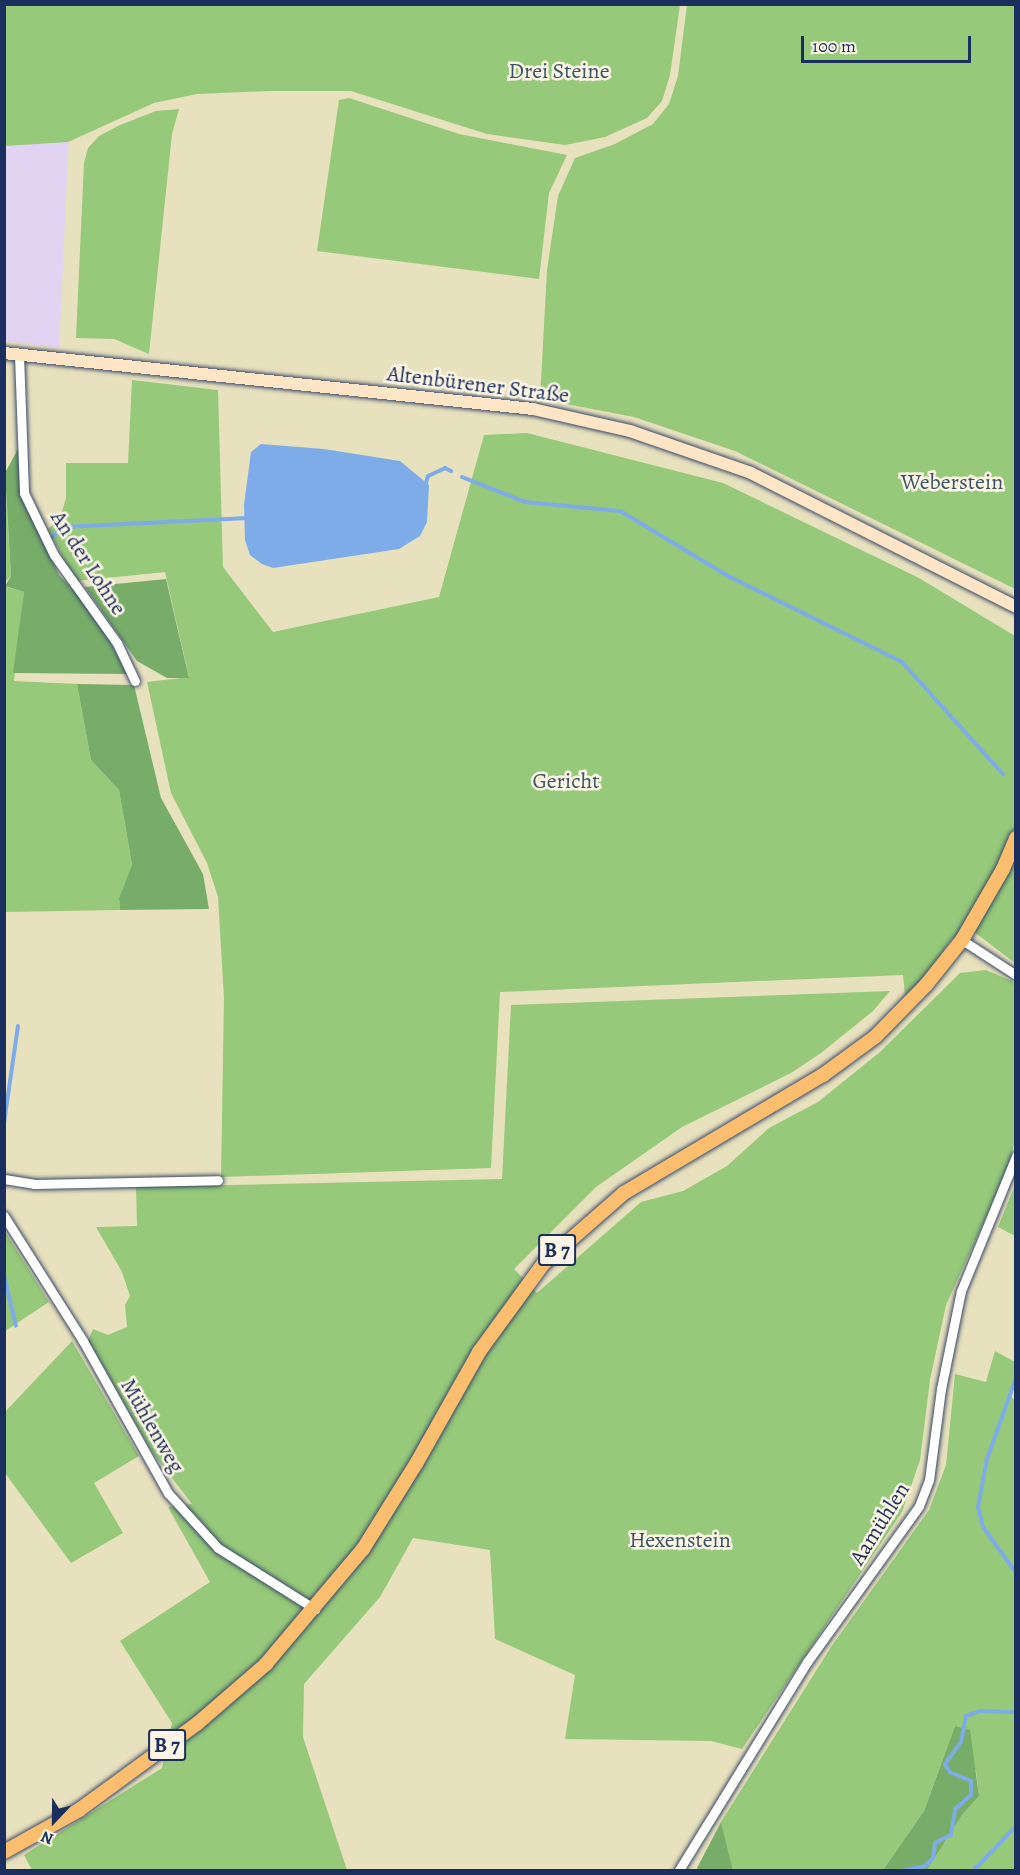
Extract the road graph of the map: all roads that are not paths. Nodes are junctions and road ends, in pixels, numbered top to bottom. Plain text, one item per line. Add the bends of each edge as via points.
1 (4, 353) edge
2 (19, 355) junction
3 (1016, 607) edge
4 (135, 681) dead end
5 (1016, 838) edge
6 (962, 940) junction
7 (1016, 975) edge
8 (1016, 1156) edge
9 (4, 1179) edge
10 (218, 1180) dead end
11 (4, 1216) edge
12 (315, 1609) junction
13 (4, 1852) edge
14 (679, 1870) edge

1 - 2 street, Altenbürener Straße
2 - 3 street, Altenbürener Straße via 533,409 630,431 751,473
2 - 4 street, An der Lohne via 24,493 54,555 117,643
5 - 6 main road, B 7
6 - 7 street
6 - 12 main road, B 7 via 926,986 875,1037 815,1080 624,1193 544,1263 479,1352 379,1526
8 - 14 street, Aamühlen via 958,1301 941,1389 930,1480 919,1506 807,1662
9 - 10 street via 34,1184
11 - 12 street, Mühlenweg via 83,1341 134,1438 182,1511 218,1548
12 - 13 main road, B 7 via 253,1677 198,1723 79,1810

